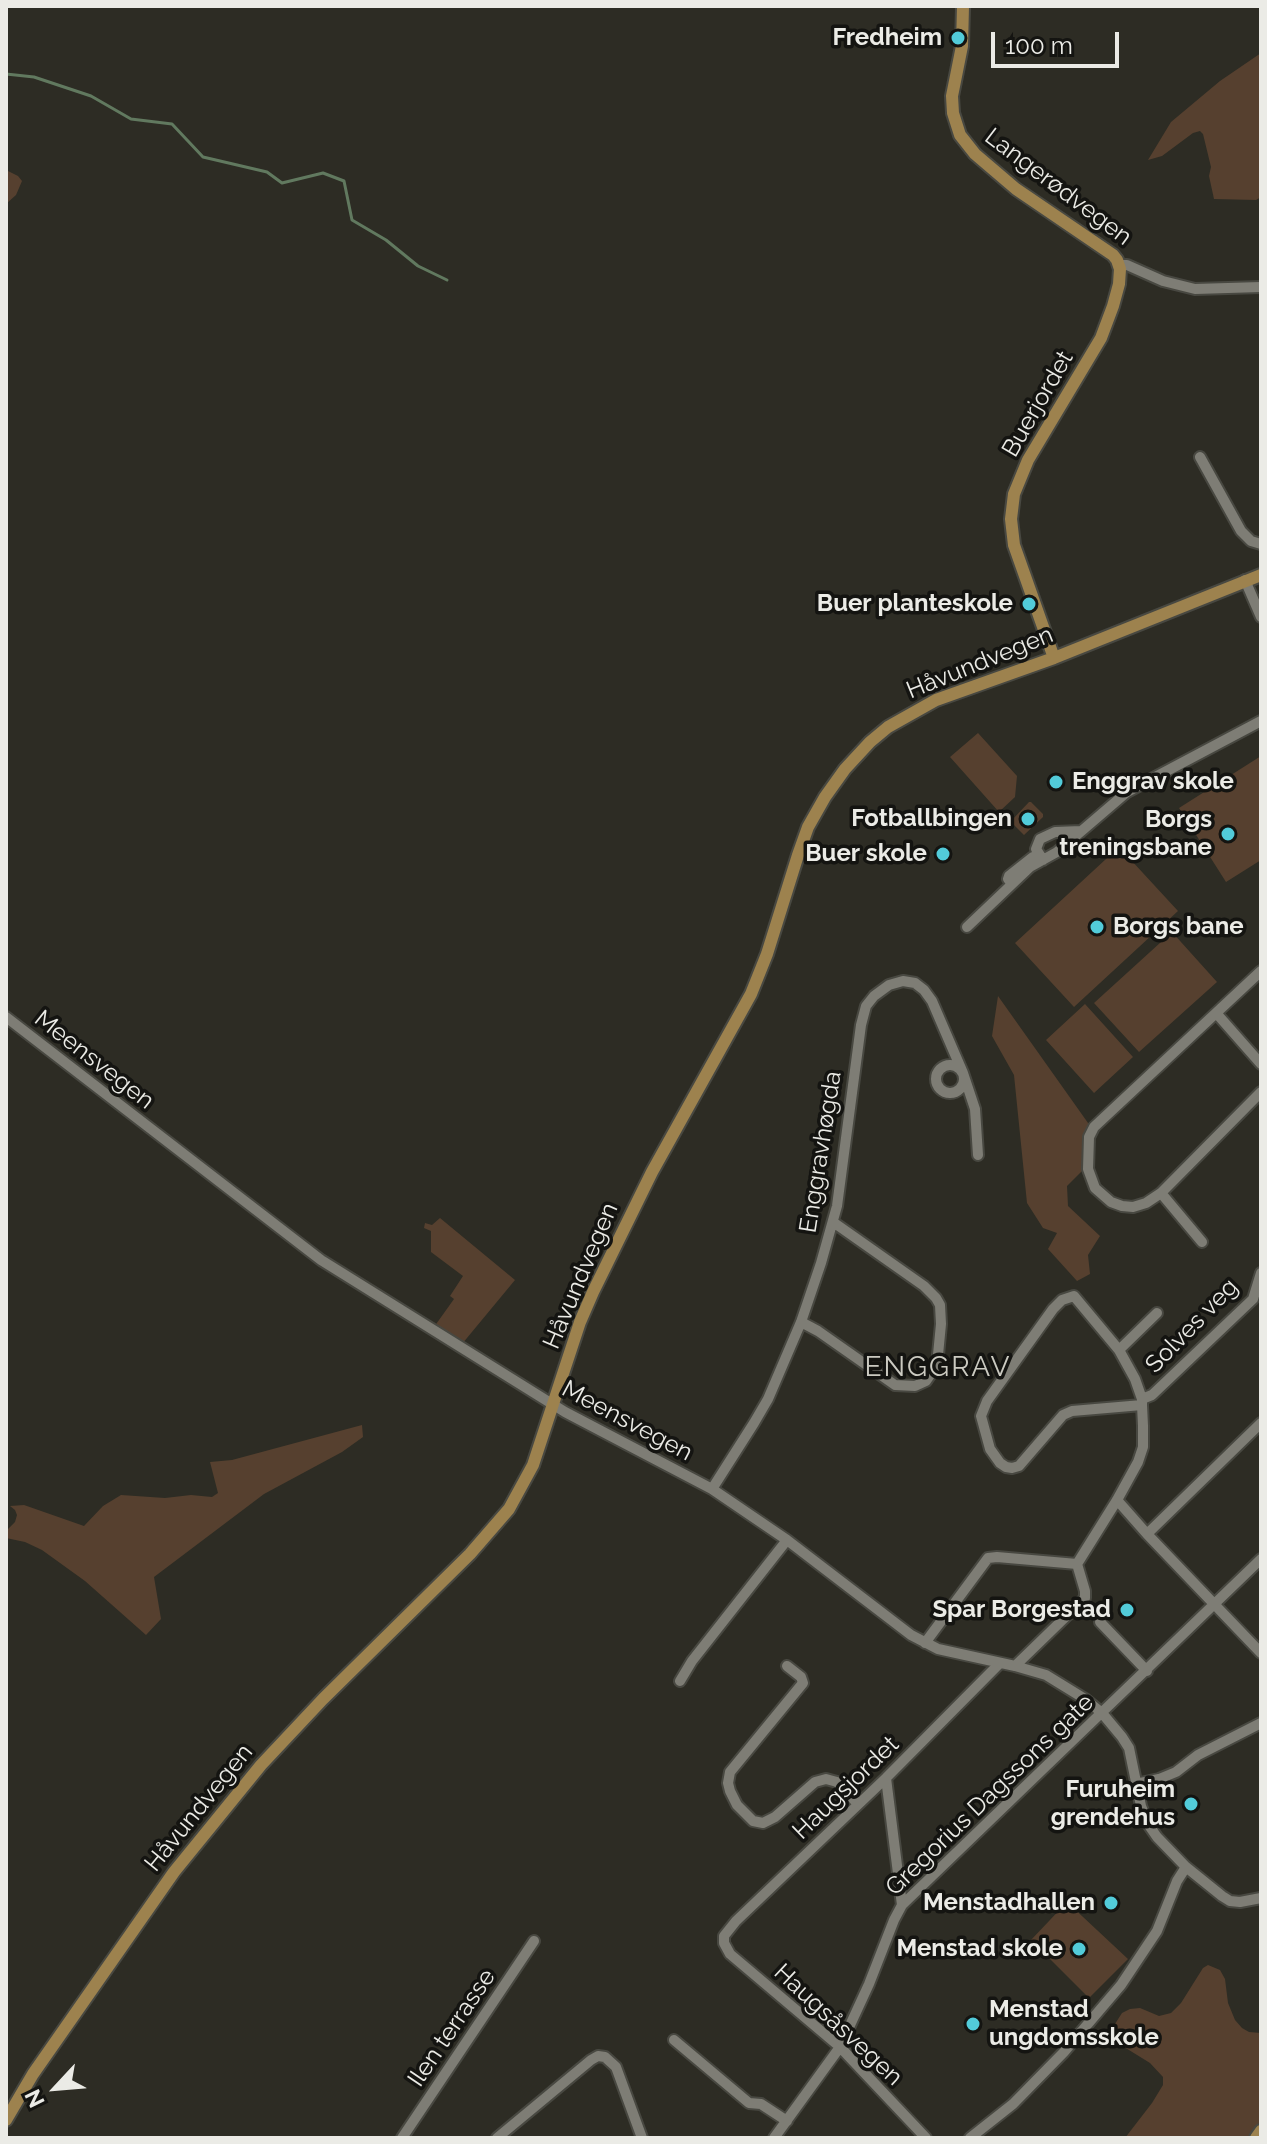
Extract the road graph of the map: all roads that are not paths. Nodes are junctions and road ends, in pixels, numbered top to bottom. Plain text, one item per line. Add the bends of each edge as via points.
1 (963, 6) edge
2 (1119, 265) junction
3 (1261, 287) edge
4 (1200, 457) dead end
5 (1261, 544) edge
6 (1261, 575) edge
7 (1245, 580) junction
8 (1261, 617) edge
9 (1054, 658) junction
10 (1261, 721) edge
11 (1081, 831) junction
12 (1040, 856) junction
13 (967, 927) dead end
14 (1261, 971) edge
15 (1217, 1014) junction
16 (6, 1017) edge
17 (1261, 1064) edge
18 (1261, 1092) edge
19 (978, 1155) dead end
20 (1161, 1193) junction
21 (833, 1222) junction
22 (1202, 1242) dead end
23 (1261, 1273) edge
24 (1257, 1303) edge
25 (1157, 1313) dead end
26 (801, 1322) junction
27 (1119, 1350) junction
28 (1142, 1402) junction
29 (553, 1404) junction
30 (1261, 1423) edge
31 (712, 1489) junction
32 (1117, 1500) junction
33 (1147, 1534) junction
34 (787, 1540) junction
35 (1261, 1559) edge
36 (1077, 1564) junction
37 (1214, 1603) junction
38 (1100, 1622) dead end
39 (925, 1643) junction
40 (1261, 1653) edge
41 (1000, 1663) junction
42 (787, 1666) dead end
43 (1015, 1666) junction
44 (1147, 1671) junction
45 (680, 1681) dead end
46 (1102, 1713) junction
47 (1261, 1723) edge
48 (886, 1778) junction
49 (1136, 1784) junction
50 (858, 1804) junction
51 (1186, 1867) junction
52 (1261, 1898) edge
53 (902, 1905) junction
54 (534, 1941) dead end
55 (724, 1943) joint
56 (674, 2040) dead end
57 (840, 2047) junction
58 (6, 2120) edge
59 (787, 2121) junction
60 (1261, 2131) edge
61 (402, 2138) edge
62 (497, 2138) edge
63 (642, 2138) edge
64 (774, 2138) edge
65 (926, 2138) edge
66 (970, 2138) edge
67 (1256, 2138) edge

1 - 2 main road, Langerødvegen via 952,104 960,135 996,173 1113,255
2 - 3 street, Langerødvegen via 1195,289
2 - 9 main road, Buerjordet via 1119,284 1101,338 1028,460 1014,494 1014,545
4 - 5 street via 1241,531
6 - 7 main road, Håvundvegen
7 - 8 street
7 - 9 main road, Håvundvegen
9 - 29 main road, Håvundvegen via 917,709 870,742 830,789 803,841 751,994 618,1239 580,1322
10 - 11 street via 1134,788
11 - 12 street via 1057,852
11 - 12 street via 1044,836 1037,842
12 - 13 street
14 - 15 street
15 - 17 street
15 - 20 street via 1121,1099 1089,1137 1088,1169 1095,1188 1111,1202 1133,1207
16 - 29 street, Meensvegen via 321,1260
18 - 20 street
19 - 21 street, Enggravhøgda via 976,1114 932,1001 920,986 896,982 874,996 861,1025
20 - 22 street
21 - 26 street, Enggravhøgda
21 - 26 street via 936,1298 941,1310 937,1365 926,1381 895,1385
23 - 24 street, Solves veg
24 - 28 street, Solves veg
25 - 27 street
26 - 31 street, Enggravhøgda via 768,1399
27 - 28 street
27 - 28 street via 1074,1296 1062,1300 987,1401 981,1416 990,1449 1006,1467 1019,1466 1063,1415
28 - 32 street via 1143,1447
29 - 31 street, Meensvegen
29 - 58 main road, Håvundvegen via 533,1465 509,1509 261,1765 174,1872
30 - 33 street
31 - 34 street, Meensvegen
32 - 33 street
32 - 36 street
33 - 37 street
34 - 39 street, Meensvegen
34 - 45 street
35 - 37 street, Gregorius Dagssons gate
36 - 39 street via 988,1558
36 - 43 street via 1085,1598
37 - 40 street
37 - 44 street, Gregorius Dagssons gate
38 - 44 street
39 - 41 street, Meensvegen
41 - 43 street, Meensvegen
41 - 48 street, Haugsjordet
42 - 50 street via 803,1683 730,1772 728,1783 737,1805 753,1821 763,1823 826,1779 837,1782
43 - 46 street, Meensvegen via 1060,1682
44 - 46 street, Gregorius Dagssons gate
46 - 49 street, Meensvegen via 1129,1748
46 - 53 street, Gregorius Dagssons gate
47 - 49 street via 1170,1775
48 - 50 street, Haugsjordet
48 - 53 street
49 - 51 street, Meensvegen via 1148,1824
50 - 55 street, Haugsjordet via 736,1921
51 - 52 street, Meensvegen via 1230,1901
51 - 66 street via 1163,1920 1121,1985 1013,2104
53 - 57 street, Gregorius Dagssons gate
54 - 61 street, Ilen terrasse
55 - 57 street, Haugsåsvegen via 730,1954
56 - 59 street via 749,2103 761,2104
57 - 59 street, Gregorius Dagssons gate
57 - 65 street, Haugsåsvegen
59 - 64 street, Gregorius Dagssons gate
60 - 67 main road
62 - 63 street via 598,2056 616,2067

